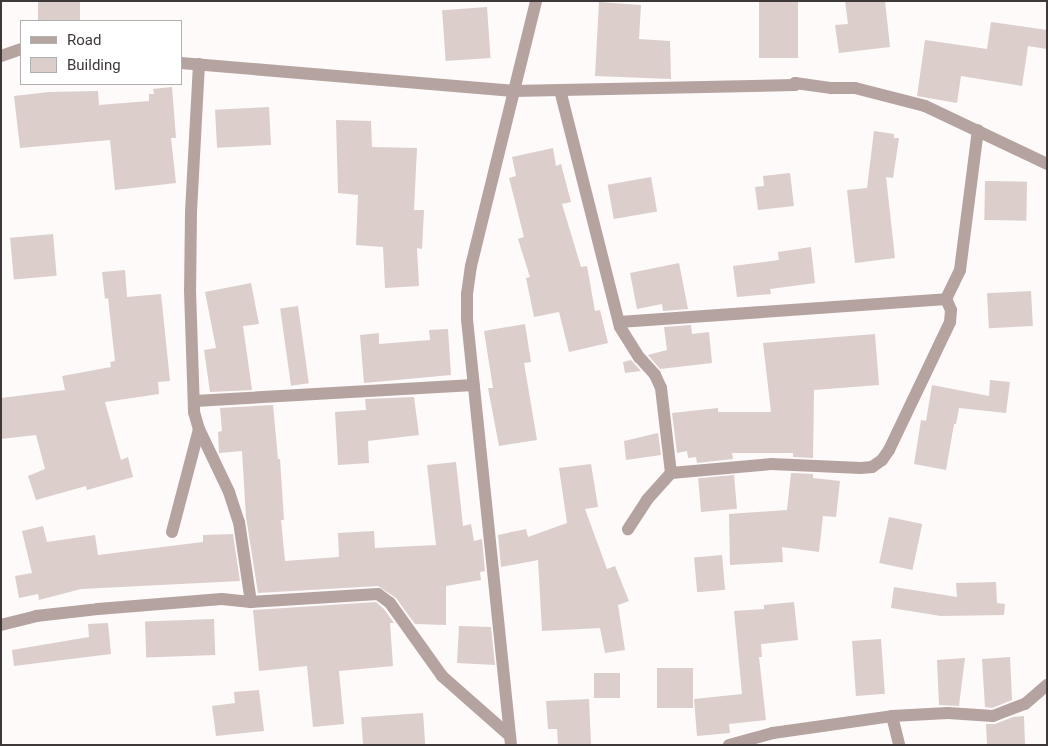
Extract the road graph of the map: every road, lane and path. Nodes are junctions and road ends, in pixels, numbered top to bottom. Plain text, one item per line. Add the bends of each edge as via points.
1 (536, 1) edge
2 (20, 49) edge
3 (1, 56) edge
4 (182, 63) edge
5 (199, 64) junction
6 (560, 90) junction
7 (513, 91) junction
8 (978, 130) junction
9 (1047, 164) edge
10 (946, 299) junction
11 (619, 322) junction
12 (474, 385) junction
13 (195, 401) junction
14 (199, 429) junction
15 (671, 473) junction
16 (628, 529) dead end
17 (172, 532) dead end
18 (251, 602) junction
19 (1, 625) edge
20 (1047, 685) edge
21 (892, 716) junction
22 (510, 740) edge
23 (729, 745) edge
24 (899, 745) edge

1 - 7 street
2 - 3 street
4 - 5 street
5 - 7 street
5 - 13 street via 193,143 190,290
6 - 7 street
6 - 8 street via 795,83 855,88 925,106
6 - 11 street
7 - 12 street via 471,266 467,318
8 - 9 street
8 - 10 street via 960,270
10 - 11 street
10 - 15 street via 951,310 950,322 889,450 872,467 771,464
11 - 15 street via 630,344 662,388
12 - 13 street
12 - 22 street
13 - 14 street via 194,412
14 - 17 street
14 - 18 street via 229,492 239,522
15 - 16 street via 647,500
18 - 19 street via 222,599 98,609 36,616
18 - 22 street via 378,594 390,603 442,676
20 - 21 street via 1025,704 994,716 948,713
21 - 23 street via 772,733
21 - 24 street

